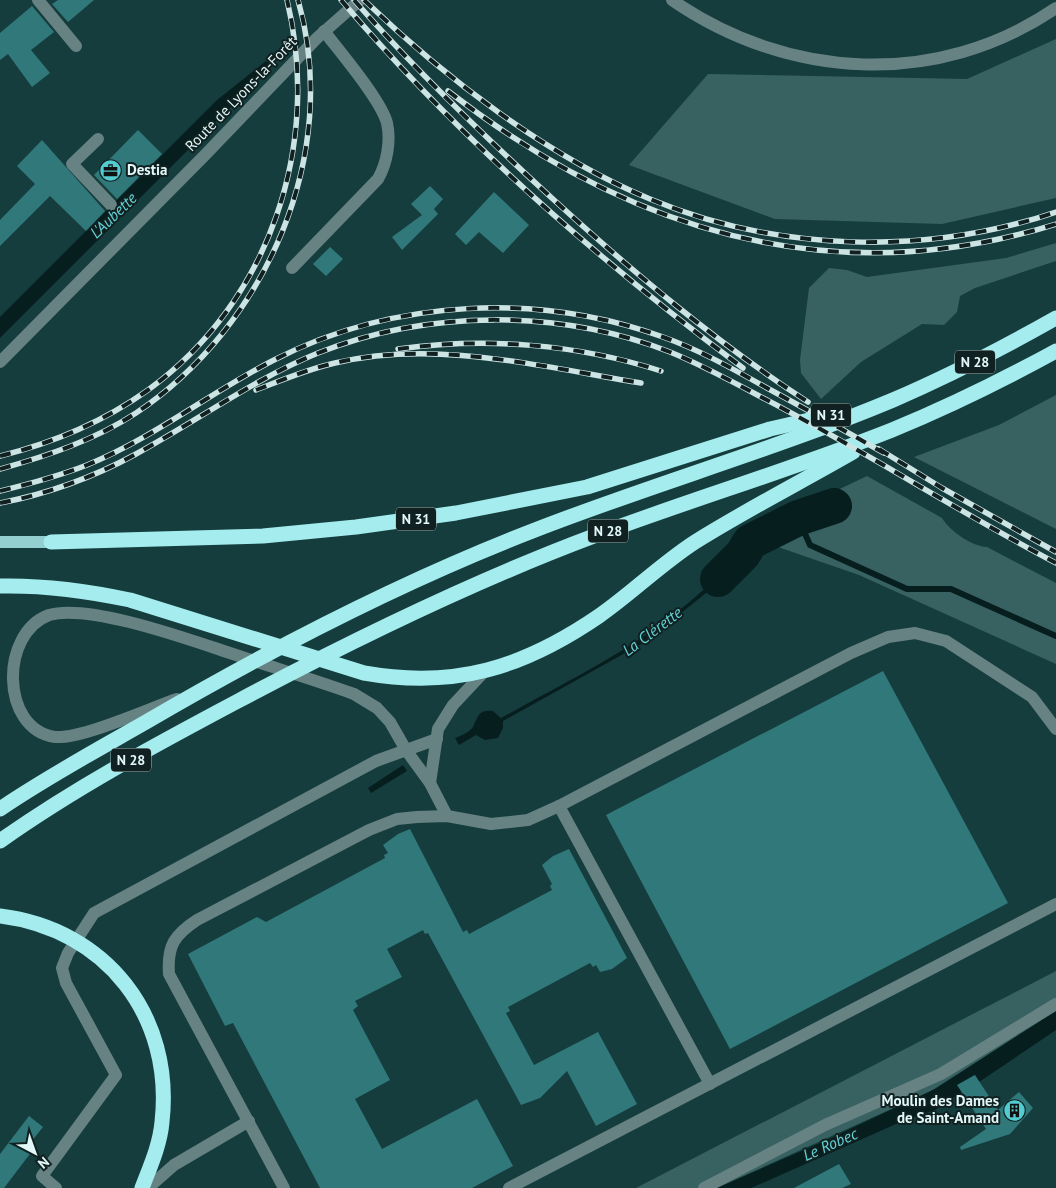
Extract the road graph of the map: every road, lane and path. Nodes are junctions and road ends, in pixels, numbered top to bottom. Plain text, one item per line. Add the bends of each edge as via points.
1 (38, 0) edge
2 (360, 0) edge
3 (672, 0) edge
4 (1056, 8) edge
5 (324, 31) junction
6 (76, 46) dead end
7 (98, 139) dead end
8 (111, 205) dead end
9 (292, 268) dead end
10 (1056, 318) edge
11 (1056, 352) edge
12 (0, 362) edge
13 (891, 401) junction
14 (893, 429) junction
15 (0, 542) edge
16 (51, 542) joint
17 (0, 586) edge
18 (484, 672) junction
19 (2, 691) edge
20 (198, 692) junction
21 (1056, 729) edge
22 (437, 739) junction
23 (406, 750) junction
24 (430, 783) junction
25 (559, 806) junction
26 (0, 809) edge
27 (447, 816) junction
28 (0, 840) edge
29 (1056, 904) edge
30 (0, 916) edge
31 (1056, 1004) edge
32 (710, 1084) junction
33 (249, 1121) junction
34 (56, 1188) edge
35 (142, 1188) edge
36 (148, 1188) edge
37 (284, 1188) edge
38 (509, 1188) edge
39 (704, 1188) edge

1 - 6 street
2 - 5 street, Route de Lyons-la-Forêt
3 - 4 street via 721,30 748,42 810,59 868,66 918,62 948,55 1001,38
5 - 9 street via 369,91 387,122 386,165 378,179
5 - 12 street, Route de Lyons-la-Forêt
7 - 8 street via 72,164
10 - 13 highway, N 28
11 - 14 highway, N 28
13 - 16 highway, N 31 via 770,429 587,487 456,513 262,536
13 - 20 highway, N 28 via 534,530 444,568 295,639
14 - 18 highway via 701,539 567,636 538,652
14 - 28 highway, N 28 via 586,539 460,591 267,686 105,775
15 - 16 main road, N 31
17 - 18 highway via 95,593 130,600 364,673 426,680
18 - 22 street via 453,705 438,729
19 - 20 street via 14,716 24,725 56,737 94,730
19 - 23 street via 4,657 14,640 30,624 49,614 91,615 181,636 354,694 377,708 390,722
20 - 26 highway, N 28
21 - 25 street via 1032,697 946,641 915,632 888,637 851,653
22 - 23 street
22 - 24 street
23 - 24 street
23 - 34 street via 376,761 94,913 68,952 62,968 66,983 116,1075 42,1176
24 - 27 street
25 - 27 street via 528,820 490,824
25 - 32 street
27 - 33 street via 397,820 369,830 197,920 172,942 168,957 169,974
29 - 32 street
30 - 35 highway via 25,920 60,932 87,948 106,962 127,985 143,1011 159,1051 163,1093 157,1149
31 - 39 street via 941,1074 825,1125
32 - 38 street
33 - 36 street via 174,1165
33 - 37 street

